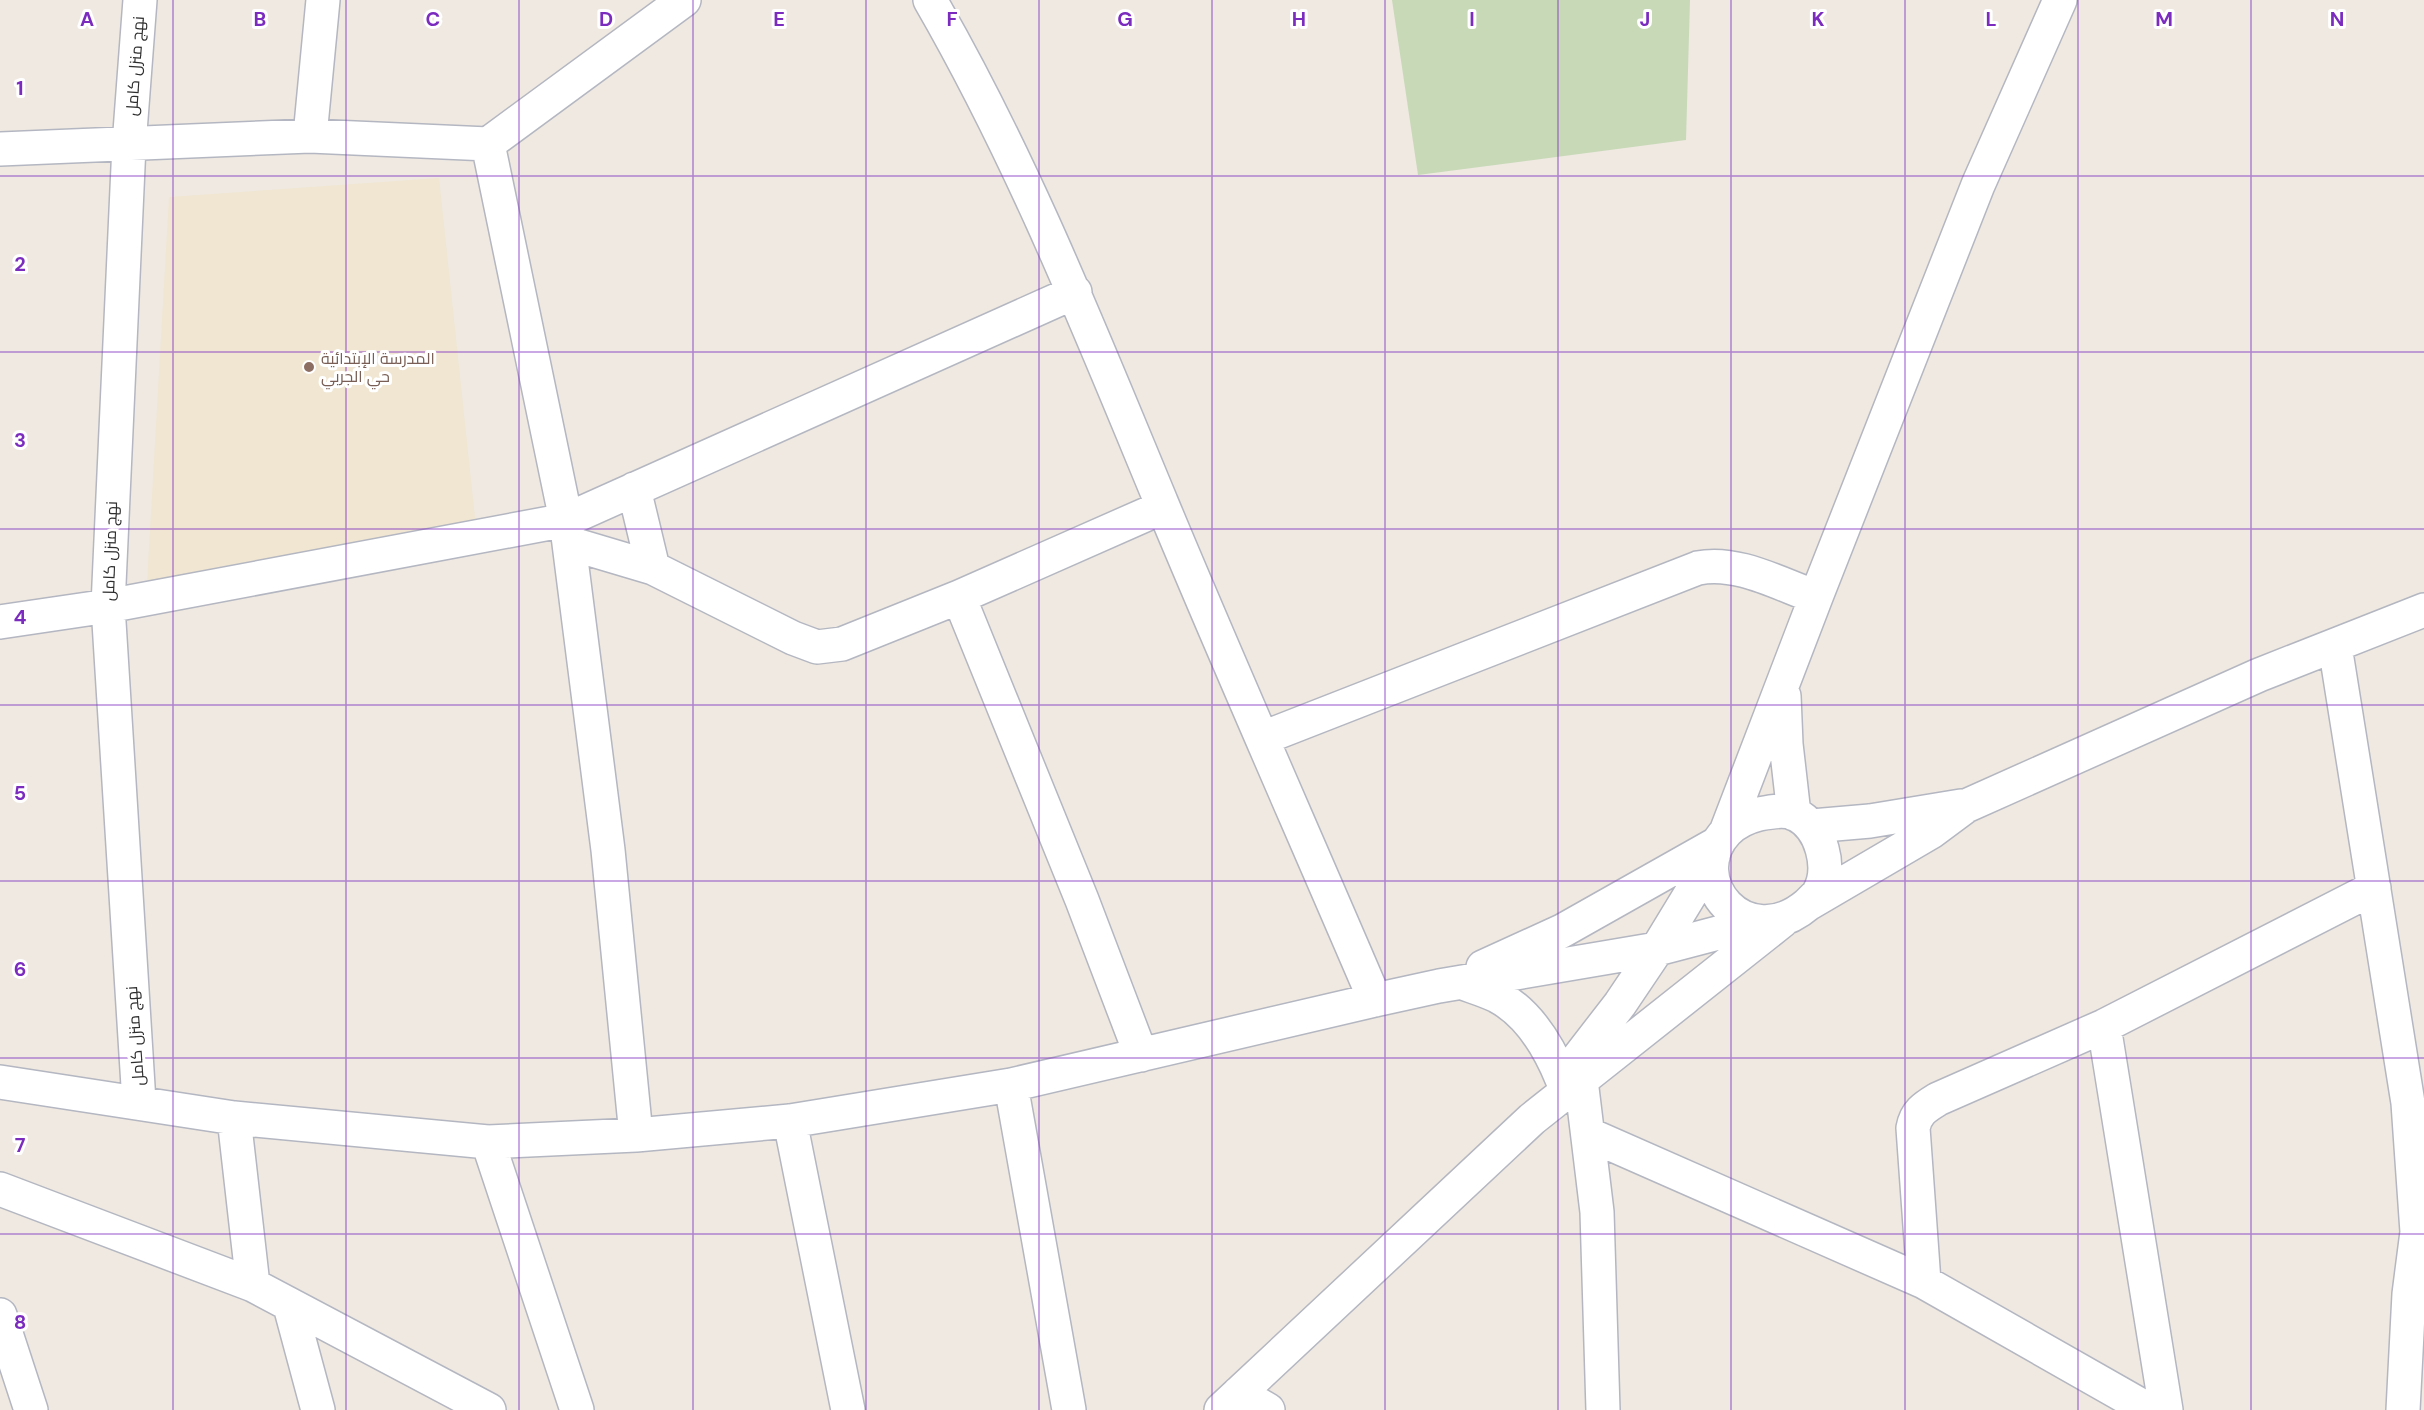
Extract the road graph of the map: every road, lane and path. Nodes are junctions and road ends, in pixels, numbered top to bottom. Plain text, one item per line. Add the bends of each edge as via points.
1 (140, 0) edge
2 (323, 0) edge
3 (684, 0) edge
4 (930, 0) edge
5 (2060, 0) edge
6 (310, 136) junction
7 (488, 144) junction
8 (129, 145) junction
9 (0, 149) edge
10 (1075, 292) junction
11 (634, 489) junction
12 (1163, 507) junction
13 (567, 531) junction
14 (653, 568) junction
15 (959, 597) junction
16 (1816, 597) junction
17 (108, 606) junction
18 (2424, 609) edge
19 (0, 622) edge
20 (2335, 646) junction
21 (1784, 679) junction
22 (1263, 738) junction
23 (1966, 806) junction
24 (1803, 820) junction
25 (1719, 844) junction
26 (2374, 888) junction
27 (1783, 915) junction
28 (1657, 949) junction
29 (1451, 984) junction
30 (1375, 1000) junction
31 (2104, 1026) junction
32 (1141, 1055) junction
33 (1573, 1074) junction
34 (0, 1082) edge
35 (1011, 1085) junction
36 (139, 1102) junction
37 (234, 1118) junction
38 (790, 1120) junction
39 (1588, 1134) junction
40 (636, 1135) junction
41 (488, 1142) junction
42 (0, 1189) edge
43 (1924, 1282) junction
44 (253, 1286) junction
45 (290, 1306) junction
46 (0, 1315) edge
47 (1230, 1401) edge
48 (31, 1410) edge
49 (318, 1410) edge
50 (489, 1410) edge
51 (577, 1410) edge
52 (848, 1410) edge
53 (1069, 1410) edge
54 (1268, 1410) edge
55 (1603, 1410) edge
56 (2149, 1410) edge
57 (2166, 1410) edge
58 (2403, 1410) edge

1 - 8 street, نهج منزل كامل
2 - 6 street
3 - 7 street
4 - 10 street via 1013,157
5 - 16 street via 1978,185
6 - 7 street
6 - 8 street
7 - 13 street
8 - 9 street
8 - 17 street, نهج منزل كامل
10 - 11 street
10 - 12 street
11 - 13 street
11 - 14 street
12 - 15 street
12 - 22 street
13 - 14 street
13 - 17 street
13 - 40 street via 608,850
14 - 15 street via 793,638 817,646 842,644
15 - 32 street
16 - 21 street
16 - 22 street via 1732,567 1698,568
17 - 19 street
17 - 36 street, نهج منزل كامل
18 - 20 street
20 - 23 street via 2259,675
20 - 26 street
21 - 24 street via 1785,729
21 - 25 street
22 - 30 street
23 - 24 street via 1870,821
23 - 27 street via 1931,832
24 - 25 street via 1780,811 1750,816 1738,822
24 - 27 street via 1823,849 1823,880 1818,894
25 - 27 street via 1712,871 1721,899 1743,918
25 - 28 street
25 - 29 street via 1562,931
26 - 31 street
26 - 58 street via 2408,1103 2417,1232 2409,1294
27 - 28 street
27 - 33 street
28 - 29 street
28 - 33 street
29 - 30 street
29 - 33 street via 1499,997 1522,1016
30 - 32 street
31 - 43 street via 1938,1099 1915,1116
31 - 57 street
32 - 35 street
33 - 39 street
33 - 47 street via 1532,1119
34 - 36 street
35 - 38 street
35 - 53 street
36 - 37 street
37 - 41 street
37 - 44 street
38 - 40 street
38 - 52 street
39 - 43 street
39 - 55 street via 1597,1212
40 - 41 street
41 - 51 street
42 - 44 street
43 - 56 street
44 - 45 street
45 - 49 street
45 - 50 street
46 - 48 street
47 - 54 street

